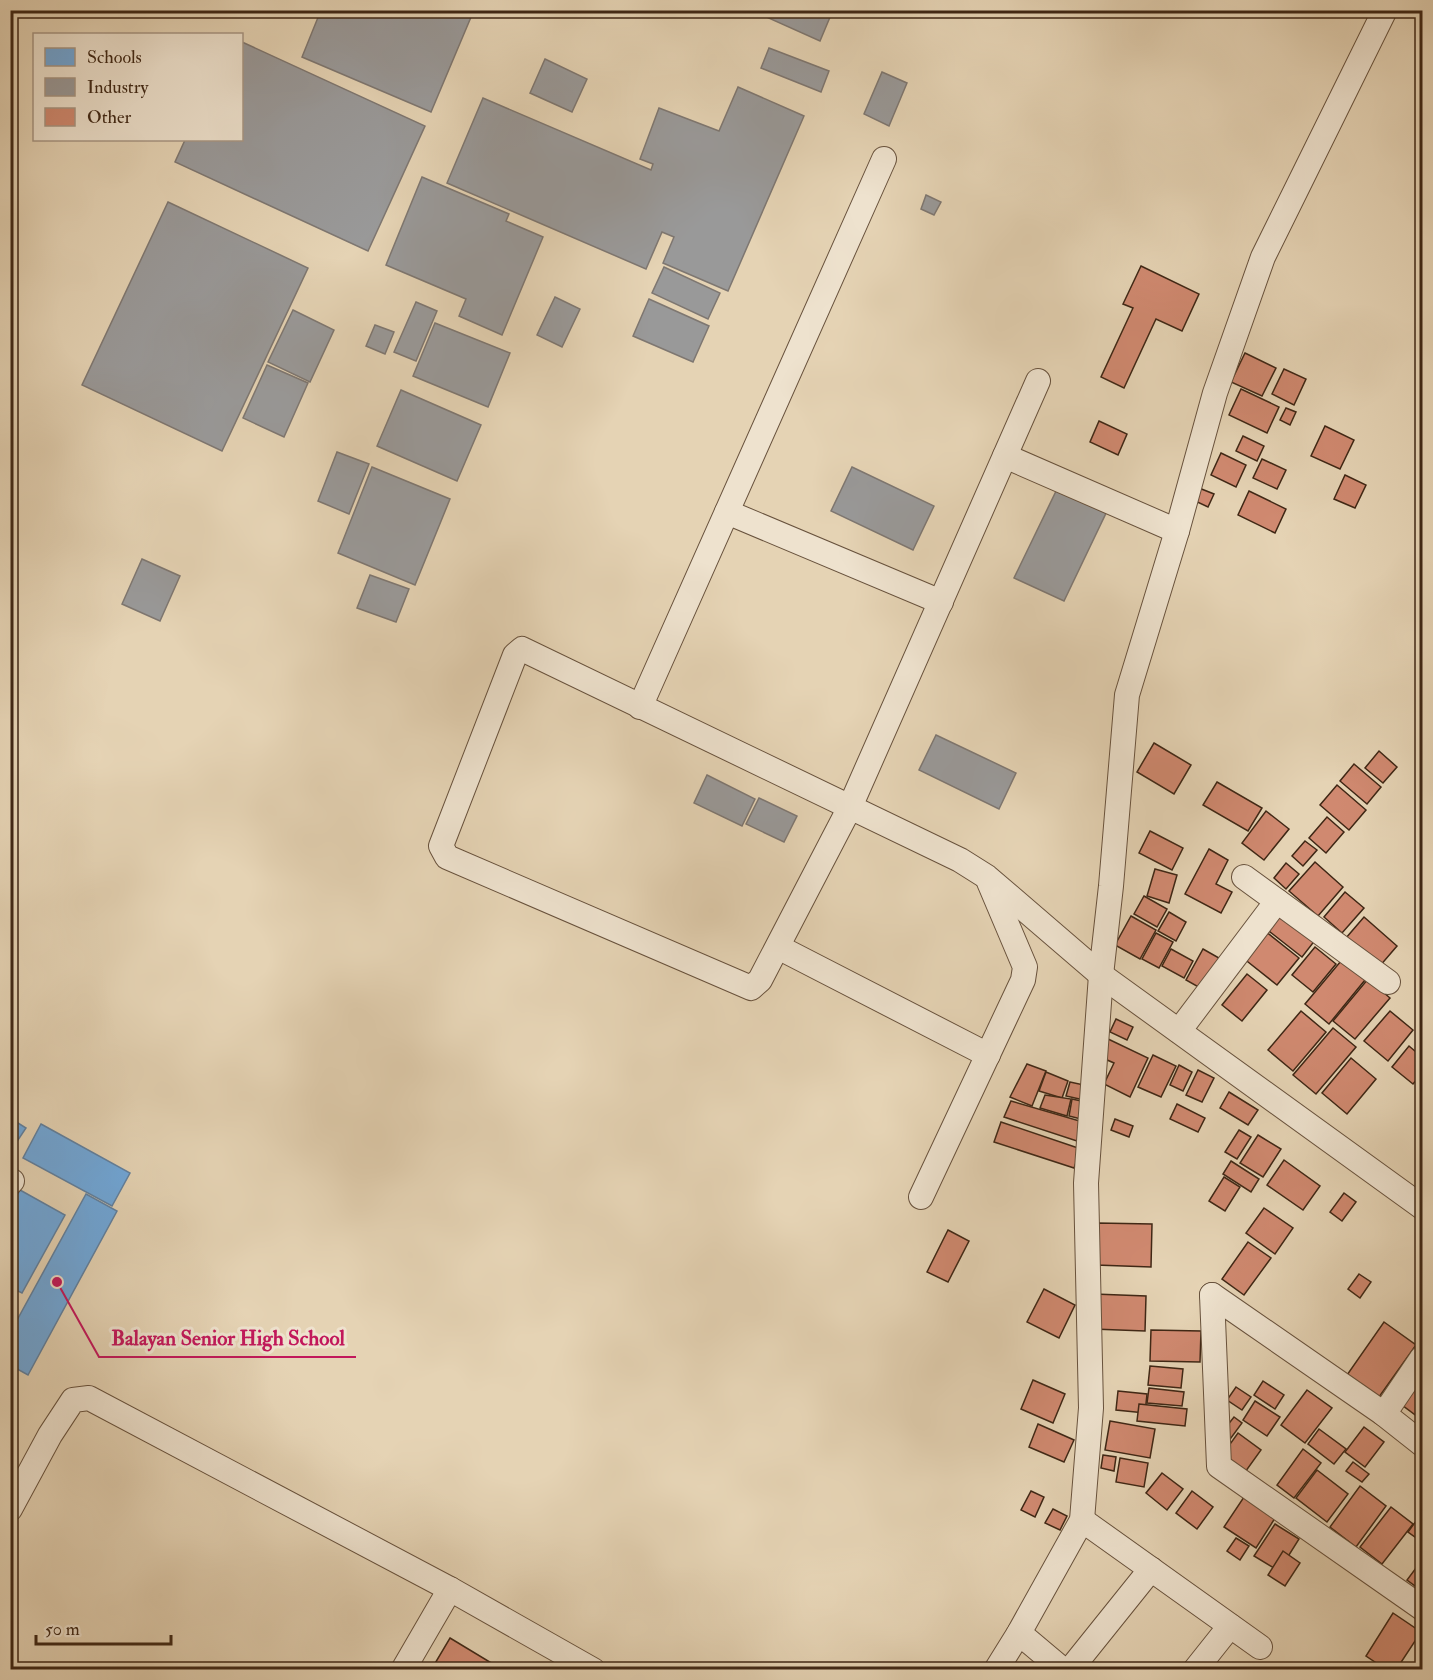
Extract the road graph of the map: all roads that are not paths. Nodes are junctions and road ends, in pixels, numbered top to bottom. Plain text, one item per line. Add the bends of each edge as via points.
1 (1385, 10) edge
2 (884, 159) dead end
3 (1038, 381) dead end
4 (1005, 456) junction
5 (727, 512) junction
6 (1177, 531) junction
7 (940, 602) junction
8 (640, 707) junction
9 (850, 807) junction
10 (1244, 877) dead end
11 (987, 878) junction
12 (1276, 901) junction
13 (778, 947) junction
14 (1101, 975) junction
15 (1388, 982) dead end
16 (1179, 1031) junction
17 (988, 1055) junction
18 (921, 1197) dead end
19 (1422, 1207) edge
20 (1422, 1358) edge
21 (1384, 1414) junction
22 (1422, 1444) edge
23 (10, 1509) edge
24 (1082, 1520) junction
25 (1151, 1569) junction
26 (450, 1589) junction
27 (1422, 1608) edge
28 (1230, 1626) junction
29 (1019, 1633) junction
30 (1260, 1647) dead end
31 (403, 1670) edge
32 (593, 1670) edge
33 (996, 1670) edge
34 (1063, 1670) edge
35 (1070, 1670) edge
36 (1195, 1670) edge

1 - 6 street via 1263,257 1215,393
2 - 5 street
3 - 4 street
4 - 6 street
4 - 7 street
5 - 7 street
5 - 8 street
6 - 14 street via 1127,695
7 - 9 street
8 - 9 street
8 - 13 street via 522,649 515,655 441,846 447,856 751,988 760,980
9 - 11 street via 960,860
9 - 13 street
10 - 12 street
11 - 14 street
11 - 17 street via 1025,967 1023,980
12 - 15 street
12 - 16 street
13 - 17 street
14 - 16 street
14 - 24 street via 1086,1183 1091,1408
16 - 19 street
17 - 18 street
20 - 21 street
21 - 22 street
21 - 27 street via 1212,1295 1220,1466
23 - 26 street via 73,1400 89,1398
24 - 25 street
24 - 29 street
25 - 28 street
25 - 35 street
26 - 31 street
26 - 32 street
28 - 30 street
28 - 36 street
29 - 33 street
29 - 34 street

